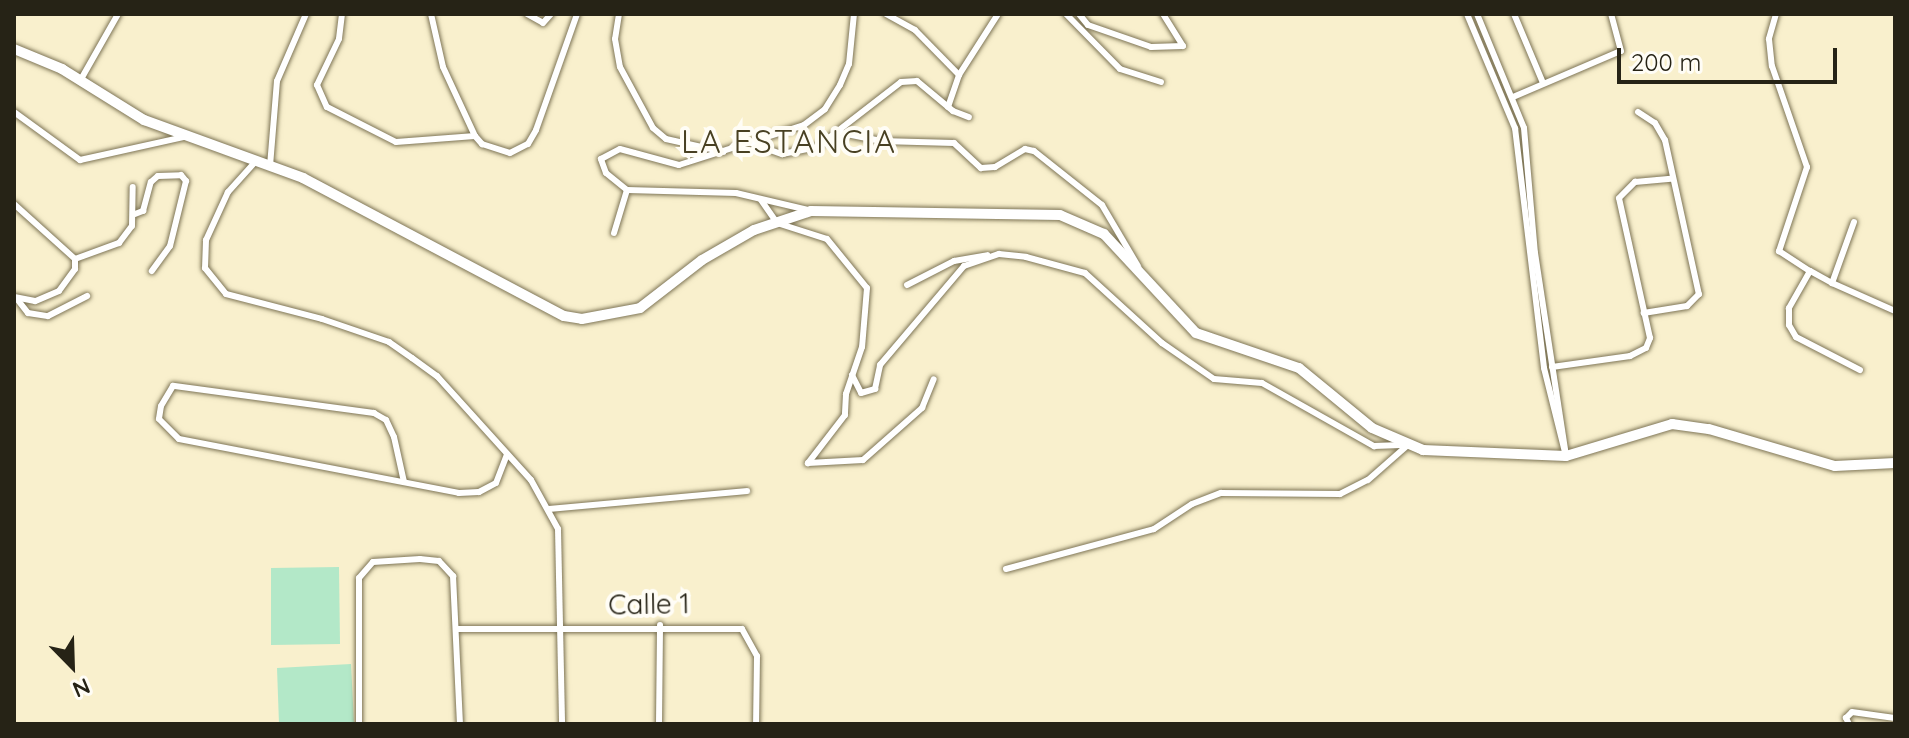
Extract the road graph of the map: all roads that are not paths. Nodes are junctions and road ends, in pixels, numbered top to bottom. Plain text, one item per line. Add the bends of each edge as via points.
1 (118, 14) edge
2 (306, 14) edge
3 (342, 14) edge
4 (431, 14) edge
5 (527, 14) edge
6 (551, 14) edge
7 (577, 14) edge
8 (619, 14) edge
9 (854, 14) edge
10 (886, 14) edge
11 (998, 14) edge
12 (1066, 14) edge
13 (1079, 14) edge
14 (1163, 14) edge
15 (1467, 14) edge
16 (1477, 14) edge
17 (1514, 14) edge
18 (1611, 14) edge
19 (1776, 14) edge
20 (1088, 25) junction
21 (1091, 38) junction
22 (14, 49) edge
23 (959, 75) junction
24 (80, 81) junction
25 (1161, 82) dead end
26 (1543, 83) junction
27 (1515, 96) junction
28 (1507, 100) junction
29 (948, 107) junction
30 (14, 112) edge
31 (1638, 112) dead end
32 (969, 117) dead end
33 (837, 132) junction
34 (475, 136) junction
35 (189, 137) junction
36 (751, 143) junction
37 (724, 152) junction
38 (256, 161) junction
39 (270, 166) junction
40 (1671, 179) junction
41 (133, 187) dead end
42 (627, 190) junction
43 (761, 200) junction
44 (14, 204) edge
45 (811, 211) junction
46 (135, 214) junction
47 (1854, 222) dead end
48 (777, 223) junction
49 (614, 233) dead end
50 (999, 254) junction
51 (75, 259) junction
52 (1138, 266) junction
53 (152, 271) dead end
54 (1810, 271) junction
55 (1832, 283) junction
56 (907, 285) dead end
57 (87, 296) dead end
58 (15, 298) edge
59 (1895, 311) edge
60 (1644, 313) junction
61 (1554, 367) junction
62 (1544, 368) junction
63 (1860, 370) dead end
64 (852, 375) junction
65 (934, 379) dead end
66 (1408, 445) junction
67 (507, 454) junction
68 (1566, 456) junction
69 (1895, 463) edge
70 (404, 482) junction
71 (747, 491) dead end
72 (549, 509) junction
73 (1006, 569) dead end
74 (660, 625) junction
75 (561, 626) junction
76 (457, 629) junction
77 (1895, 718) edge
78 (359, 724) edge
79 (460, 724) edge
80 (562, 724) edge
81 (659, 724) edge
82 (756, 724) edge
83 (1849, 724) edge

1 - 24 street
2 - 39 street via 277,81
3 - 34 street via 339,39 317,85 327,107 396,142
4 - 34 street via 443,67
5 - 6 street via 543,23
7 - 34 street via 528,144 510,153 482,144
8 - 37 street via 615,39 620,67 653,128 666,139
9 - 36 street via 849,64 825,109 804,125
10 - 23 street via 915,30
11 - 23 street
12 - 21 street
13 - 20 street
14 - 20 street via 1183,46 1151,47
15 - 28 street
16 - 27 street
17 - 26 street
18 - 26 street via 1621,51
19 - 54 street via 1769,39 1772,66 1807,167 1779,251
20 - 21 street
21 - 25 street via 1120,69
22 - 24 main road
23 - 29 street
24 - 35 main road via 144,120
26 - 27 street
27 - 28 street
27 - 61 street via 1524,128 1535,253
28 - 62 street via 1515,128
29 - 32 street
29 - 33 street via 917,81 901,82
30 - 35 street via 80,160
31 - 40 street via 1661,130
33 - 36 street via 817,147 795,154 769,152
33 - 52 street via 881,141 954,143 981,168 995,167 1025,149 1034,151 1102,205
35 - 38 main road
36 - 37 street
37 - 42 street via 674,166 620,149 610,152 601,165
38 - 39 main road
38 - 67 street via 228,192 206,240 205,268 214,284 244,300 389,342 437,376
39 - 48 main road via 303,178 564,316 582,319 640,308 702,260
40 - 60 street via 1635,182 1619,198
40 - 60 street via 1699,294 1687,306
41 - 46 street
42 - 43 street via 736,193
42 - 49 street
43 - 45 street
43 - 48 street
44 - 51 street
45 - 48 main road
45 - 52 main road via 1060,215 1104,234
46 - 51 street via 119,243
46 - 53 street via 143,211 151,182 158,176 181,175 186,181 170,246
47 - 55 street
48 - 64 street via 815,231 863,277 867,288 862,347
50 - 56 street via 954,261
50 - 64 street via 964,266 948,282 880,365 875,389 868,395 861,393
50 - 66 street via 1085,273 1162,343 1214,379 1274,388 1374,446
51 - 58 street via 75,269 59,291 35,301
52 - 66 main road via 1180,321 1196,333 1299,368 1372,428
54 - 55 street
54 - 63 street via 1789,308 1792,332
55 - 59 street
57 - 58 street via 48,316 28,313
60 - 61 street via 1649,343 1639,353
61 - 62 street
61 - 68 street
62 - 68 street
64 - 65 street via 841,424 823,441 808,463 812,466 863,460 922,408
66 - 68 main road via 1441,453
66 - 73 street via 1368,480 1340,494 1221,493 1192,504 1154,529
67 - 70 street via 503,475 479,492
67 - 72 street
68 - 69 main road via 1672,424 1709,429 1827,465
70 - 70 street via 179,439 159,419 161,406 173,386 374,413 386,420 394,437
71 - 72 street
72 - 75 street via 558,529
74 - 75 street, Calle 1
74 - 81 street
74 - 82 street, Calle 1 via 742,629 757,656
75 - 76 street, Calle 1
75 - 80 street
76 - 78 street via 449,569 420,559 373,562 359,578
76 - 79 street
77 - 83 street via 1852,712 1846,718

